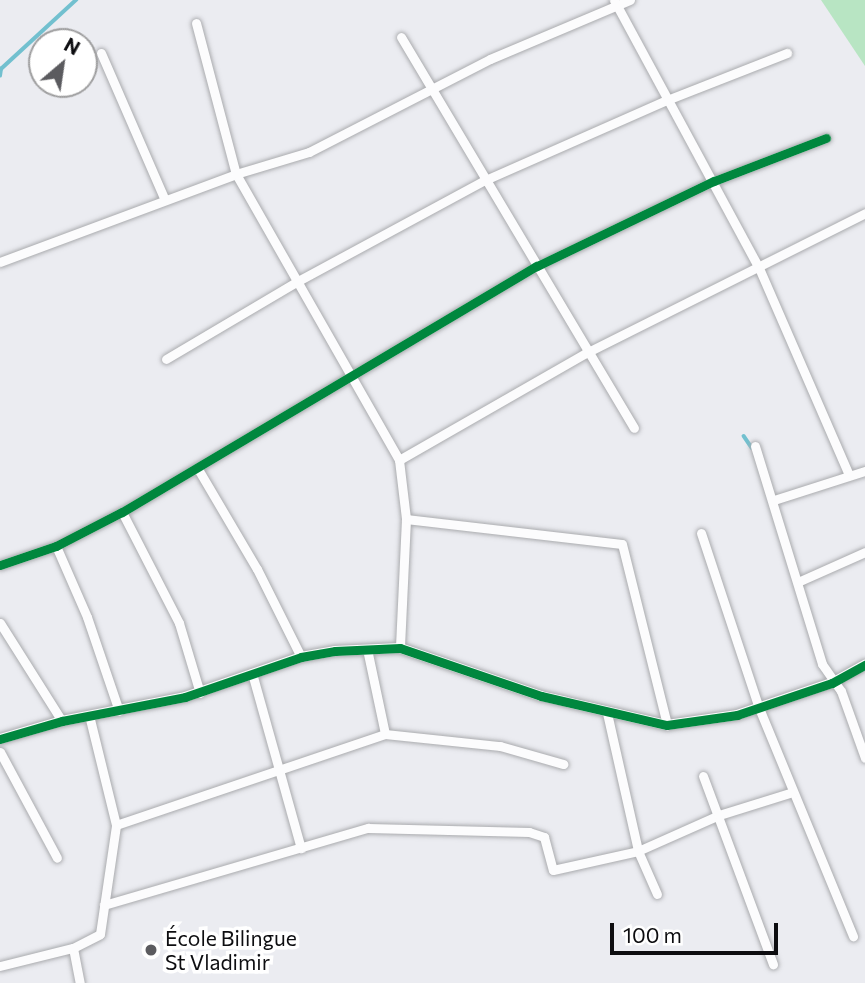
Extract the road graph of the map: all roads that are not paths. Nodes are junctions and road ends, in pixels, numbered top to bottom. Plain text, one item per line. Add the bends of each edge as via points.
1 (630, 0) edge
2 (616, 3) edge
3 (196, 23) dead end
4 (401, 37) dead end
5 (101, 53) dead end
6 (788, 53) dead end
7 (434, 89) junction
8 (667, 100) junction
9 (826, 138) dead end
10 (236, 174) junction
11 (483, 181) junction
12 (714, 181) junction
13 (165, 200) junction
14 (865, 213) edge
15 (0, 262) edge
16 (537, 267) junction
17 (759, 268) junction
18 (298, 281) junction
19 (586, 353) junction
20 (166, 359) dead end
21 (351, 373) junction
22 (634, 428) dead end
23 (755, 446) dead end
24 (399, 460) junction
25 (198, 469) junction
26 (865, 471) edge
27 (849, 475) junction
28 (774, 500) junction
29 (122, 512) junction
30 (406, 519) junction
31 (701, 533) dead end
32 (56, 546) junction
33 (865, 552) edge
34 (0, 565) edge
35 (800, 581) junction
36 (0, 623) edge
37 (400, 648) junction
38 (367, 649) junction
39 (301, 657) junction
40 (865, 665) edge
41 (252, 673) junction
42 (832, 683) junction
43 (201, 693) junction
44 (759, 708) junction
45 (119, 710) junction
46 (607, 713) junction
47 (89, 715) junction
48 (62, 721) junction
49 (667, 725) junction
50 (385, 734) junction
51 (0, 739) edge
52 (0, 752) edge
53 (865, 758) edge
54 (563, 764) dead end
55 (280, 771) junction
56 (703, 776) dead end
57 (793, 792) junction
58 (719, 815) junction
59 (116, 825) junction
60 (301, 848) junction
61 (638, 851) junction
62 (57, 858) dead end
63 (657, 894) dead end
64 (104, 905) junction
65 (853, 936) dead end
66 (73, 948) junction
67 (774, 964) dead end
68 (0, 966) edge
69 (80, 983) edge

1 - 2 street
2 - 7 street
2 - 8 street
3 - 10 street
4 - 7 street
5 - 13 street
6 - 8 street
7 - 10 street via 309,152
7 - 11 street
8 - 11 street
8 - 12 street
9 - 12 street
10 - 13 street
10 - 18 street
11 - 16 street
11 - 18 street
12 - 16 street
12 - 17 street
13 - 15 street
14 - 17 street
16 - 19 street
16 - 21 street
17 - 19 street
17 - 27 street
18 - 20 street
18 - 21 street
19 - 22 street
19 - 24 street
21 - 24 street
21 - 25 street
23 - 28 street
24 - 30 street
25 - 29 street
25 - 39 street via 257,569
26 - 27 street
27 - 28 street
28 - 35 street via 782,540
29 - 32 street
29 - 43 street via 179,624
30 - 37 street
30 - 49 street via 622,544
31 - 44 street
32 - 34 street
32 - 45 street
33 - 35 street
35 - 42 street via 822,664
36 - 48 street
37 - 38 street
37 - 46 street via 527,692
38 - 39 street
38 - 50 street
39 - 41 street
40 - 42 street
41 - 43 street
41 - 55 street
42 - 44 street
42 - 53 street via 841,691
43 - 45 street
44 - 49 street via 715,721
44 - 57 street
45 - 47 street
46 - 49 street
46 - 61 street
47 - 48 street
47 - 59 street
48 - 51 street
50 - 54 street via 500,746
50 - 55 street
52 - 62 street
55 - 59 street
55 - 60 street
56 - 58 street
57 - 58 street
57 - 65 street
58 - 61 street
58 - 67 street
59 - 64 street
60 - 61 street via 352,830 432,826 539,834 544,837 553,870
60 - 64 street
61 - 63 street
64 - 66 street via 97,938
66 - 68 street
66 - 69 street

